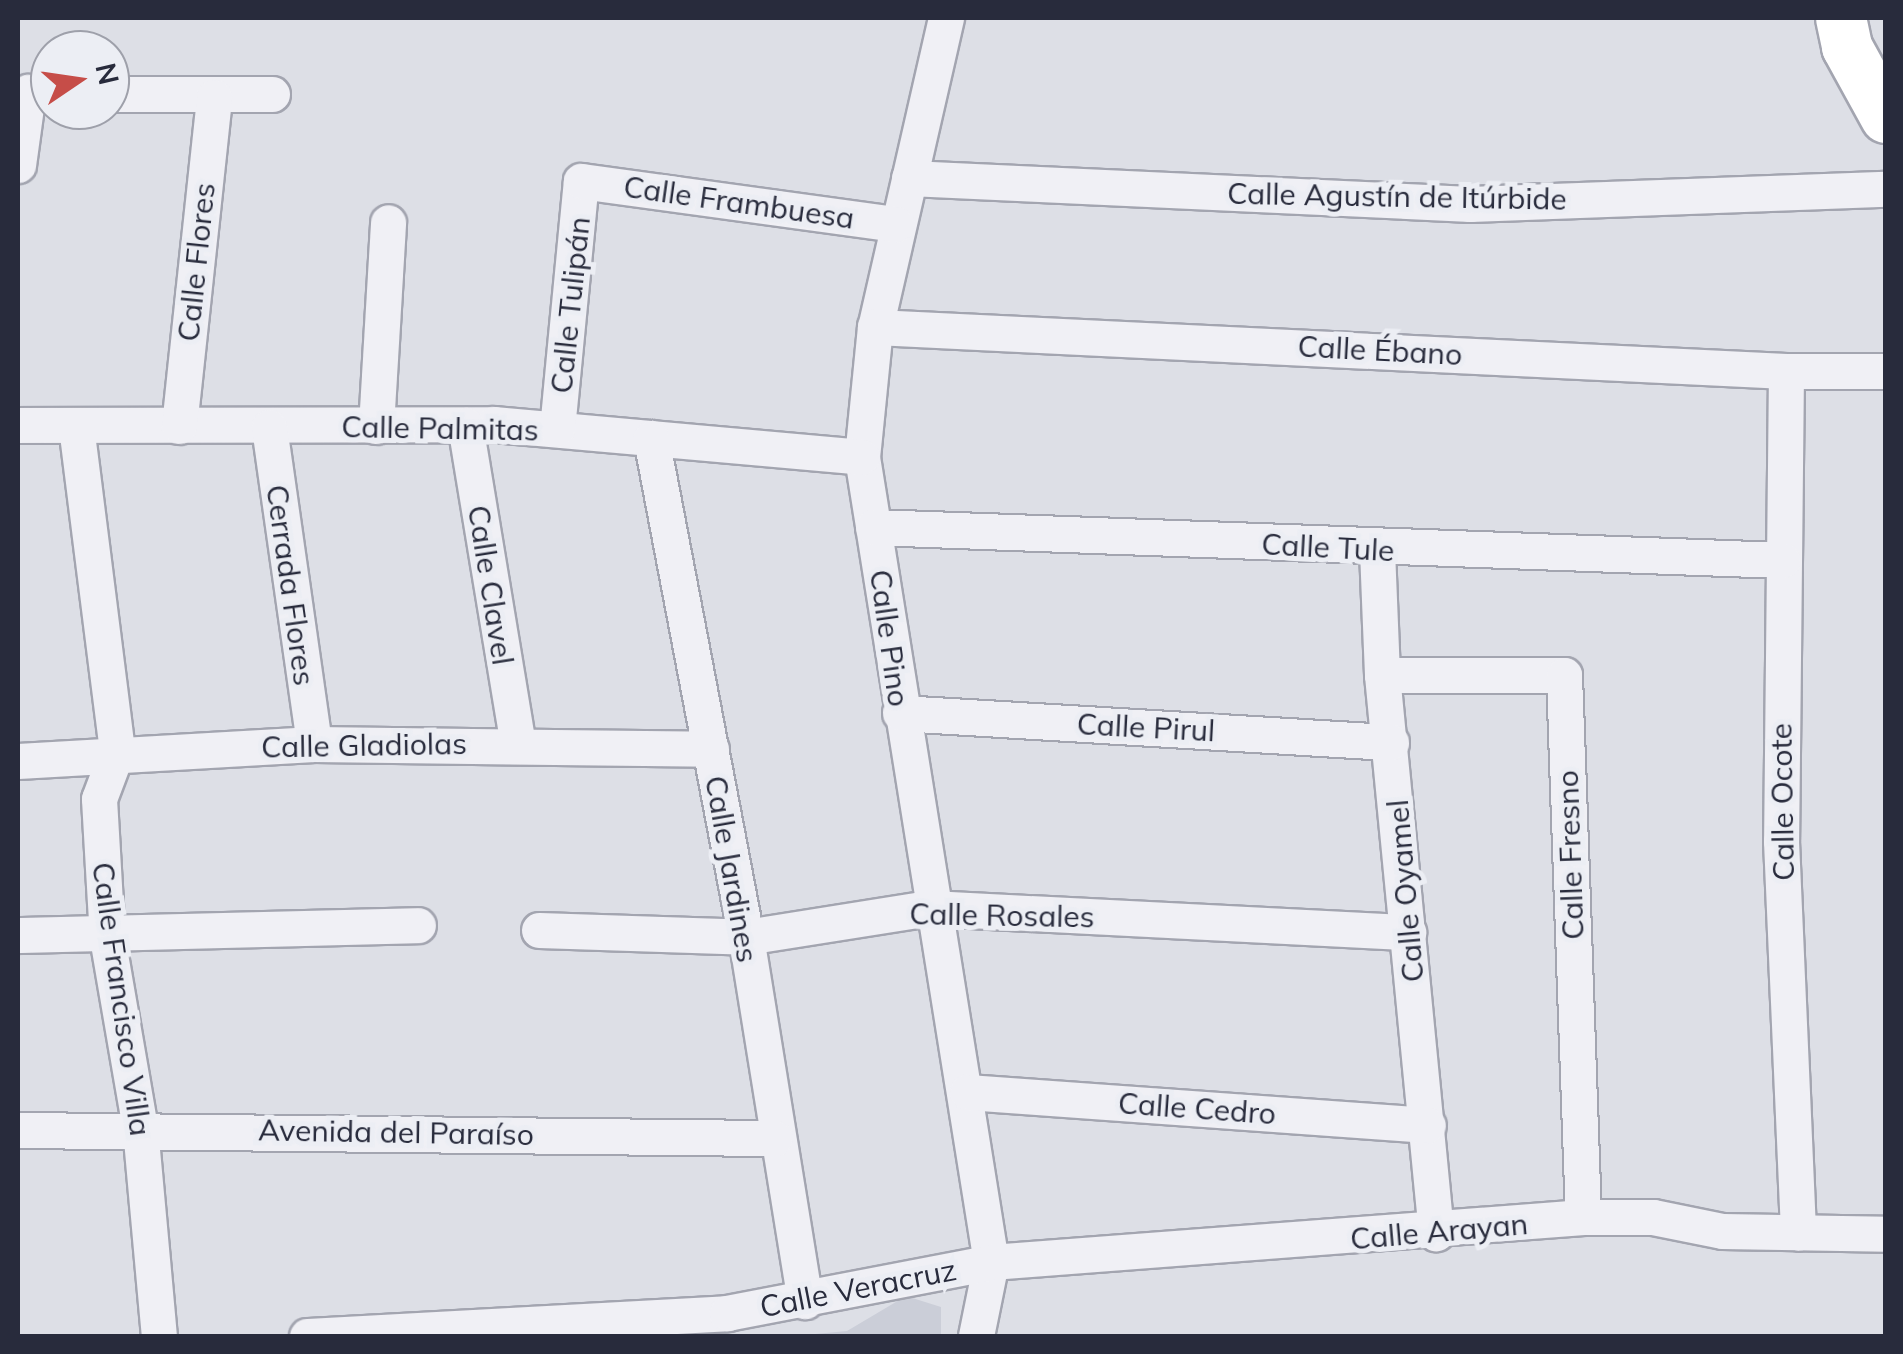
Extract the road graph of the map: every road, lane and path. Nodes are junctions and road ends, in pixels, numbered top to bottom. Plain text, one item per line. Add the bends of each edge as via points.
1 (946, 18) edge
2 (1841, 18) edge
3 (272, 94) dead end
4 (130, 95) edge
5 (214, 97) junction
6 (30, 102) edge
7 (1886, 118) edge
8 (18, 165) edge
9 (909, 178) junction
10 (581, 181) joint
11 (1886, 190) edge
12 (388, 222) dead end
13 (896, 224) junction
14 (875, 327) junction
15 (1886, 370) edge
16 (1786, 372) junction
17 (465, 425) junction
18 (18, 426) edge
19 (76, 426) junction
20 (178, 426) junction
21 (376, 426) junction
22 (269, 427) junction
23 (557, 430) junction
24 (652, 438) junction
25 (862, 457) junction
26 (874, 527) junction
27 (1377, 550) junction
28 (1782, 560) junction
29 (1382, 675) junction
30 (900, 712) junction
31 (1391, 742) junction
32 (314, 744) junction
33 (518, 744) junction
34 (711, 749) junction
35 (116, 751) junction
36 (18, 761) edge
37 (930, 908) junction
38 (418, 925) dead end
39 (539, 930) dead end
40 (1408, 932) junction
41 (18, 934) edge
42 (107, 937) junction
43 (746, 937) junction
44 (967, 1092) junction
45 (1428, 1125) junction
46 (140, 1128) junction
47 (18, 1130) edge
48 (775, 1138) junction
49 (1583, 1217) junction
50 (1436, 1233) junction
51 (1798, 1233) junction
52 (1886, 1234) edge
53 (990, 1262) junction
54 (805, 1300) junction
55 (159, 1336) edge
56 (306, 1336) edge
57 (976, 1336) edge

1 - 9 street, Calle Pino
2 - 7 street via 1847,47
3 - 5 street
4 - 5 street
5 - 20 street, Calle Flores
6 - 8 street
9 - 11 street, Calle Agustín de Itúrbide via 1470,204
9 - 13 street, Calle Pino
10 - 13 street, Calle Frambuesa
10 - 23 street, Calle Tulipán
12 - 21 street
13 - 14 street, Calle Pino
14 - 16 street, Calle Ébano
14 - 25 street, Calle Pino
15 - 16 street, Calle Ébano
16 - 28 street, Calle Ocote
17 - 21 street, Calle Palmitas
17 - 23 street, Calle Palmitas
17 - 33 street, Calle Clavel
18 - 19 street, Calle Palmitas
19 - 20 street, Calle Palmitas
19 - 35 street, Calle Francisco Villa
20 - 22 street, Calle Palmitas
21 - 22 street, Calle Palmitas
22 - 32 street, Cerrada Flores
23 - 24 street, Calle Palmitas
24 - 25 street, Calle Palmitas
24 - 34 street, Calle Jardines
25 - 26 street, Calle Pino
26 - 27 street, Calle Tule
26 - 30 street, Calle Pino
27 - 28 street, Calle Tule
27 - 29 street, Calle Oyamel
28 - 51 street, Calle Ocote via 1781,842
29 - 31 street, Calle Oyamel
29 - 49 street, Calle Fresno via 1564,675
30 - 31 street, Calle Pirul
30 - 37 street, Calle Pino
31 - 40 street, Calle Oyamel
32 - 33 street, Calle Gladiolas
32 - 35 street, Calle Gladiolas
33 - 34 street, Calle Gladiolas
34 - 43 street, Calle Jardines
35 - 36 street, Calle Gladiolas
35 - 42 street, Calle Francisco Villa via 99,799
37 - 40 street, Calle Rosales
37 - 43 street, Calle Rosales
37 - 44 street, Calle Pino
38 - 42 street
39 - 43 street, Calle Rosales
40 - 45 street, Calle Oyamel
41 - 42 street
42 - 46 street, Calle Francisco Villa
43 - 48 street, Calle Jardines
44 - 45 street, Calle Cedro
44 - 53 street, Calle Pino
45 - 50 street, Calle Oyamel
46 - 47 street, Avenida del Paraíso
46 - 48 street, Avenida del Paraíso
46 - 55 street, Calle Francisco Villa
48 - 54 street, Calle Jardines
49 - 50 street, Calle Arayan
49 - 51 street, Calle Arayan via 1653,1217 1722,1231
50 - 53 street, Calle Arayan
51 - 52 street, Calle Arayan
53 - 54 street, Calle Veracruz
53 - 57 street, Calle Pino
54 - 56 street, Calle Veracruz via 727,1313

